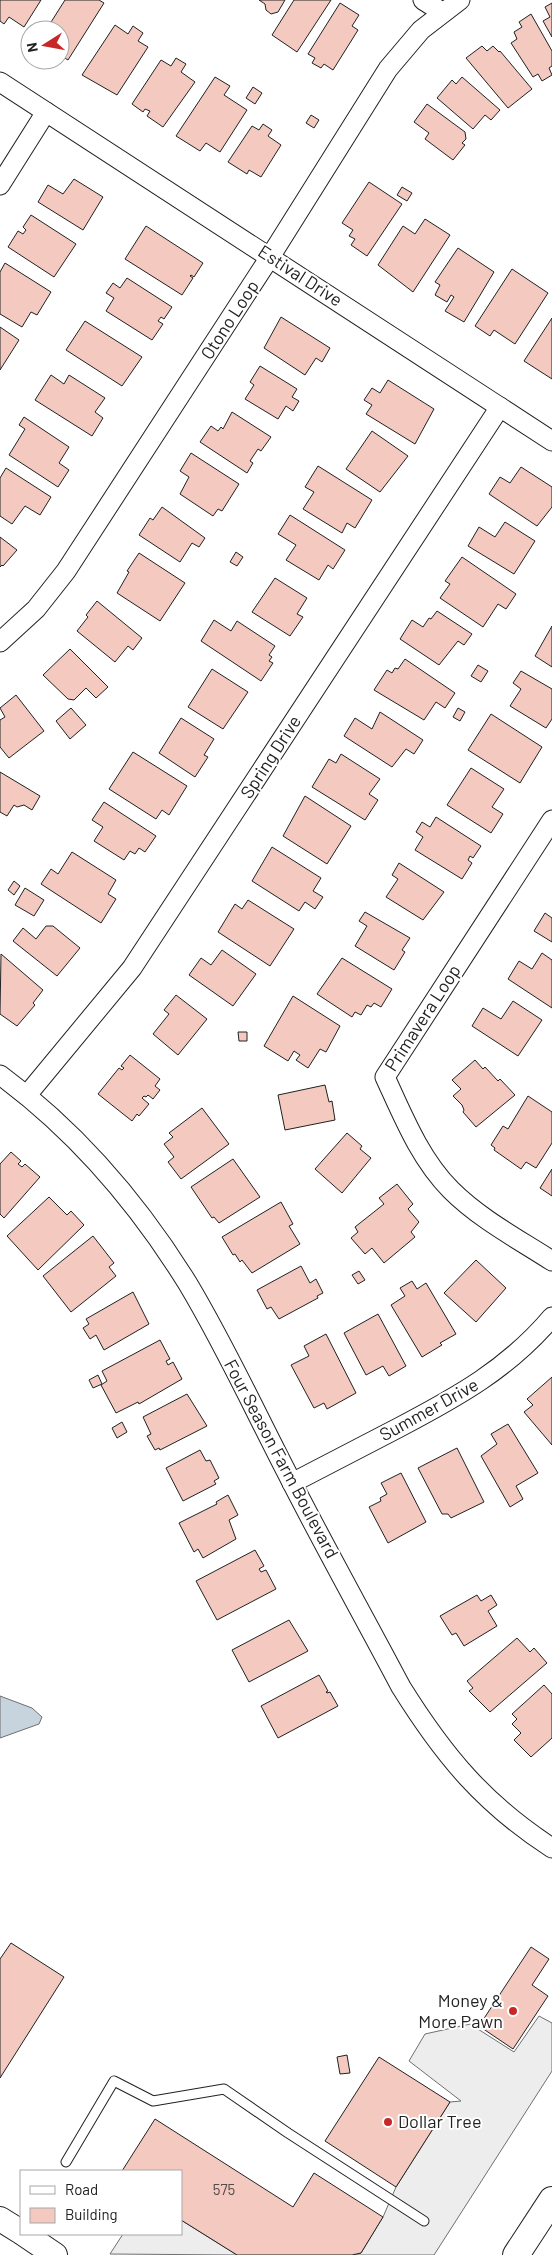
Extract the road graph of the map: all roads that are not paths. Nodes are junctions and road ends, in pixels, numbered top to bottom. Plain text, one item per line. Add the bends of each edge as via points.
1 (424, 0) edge
2 (460, 0) edge
3 (442, 12) junction
4 (0, 82) edge
5 (46, 112) junction
6 (0, 185) edge
7 (270, 257) junction
8 (500, 407) junction
9 (552, 441) edge
10 (0, 642) edge
11 (552, 820) edge
12 (0, 1075) edge
13 (27, 1095) junction
14 (552, 1261) edge
15 (552, 1317) edge
16 (292, 1483) junction
17 (552, 1848) edge
18 (66, 2162) dead end
19 (552, 2200) edge
20 (0, 2219) edge
21 (424, 2221) dead end
22 (20, 2232) edge
23 (25, 2235) edge
24 (55, 2255) edge
25 (516, 2255) edge

1 - 3 street
2 - 3 street, Otono Loop
3 - 7 street, Otono Loop via 421,30 388,69
4 - 5 street, Estival Drive
5 - 6 street
5 - 7 street, Estival Drive
7 - 8 street, Estival Drive
7 - 10 street, Otono Loop via 56,584 36,609
8 - 9 street, Estival Drive
8 - 13 street, Spring Drive via 132,968
11 - 14 street, Primavera Loop via 385,1078 414,1138 451,1190 497,1226
12 - 13 street, Four Season Farm Boulevard
13 - 16 street, Four Season Farm Boulevard via 100,1166 164,1248 210,1324
15 - 16 street, Summer Drive via 519,1353 464,1392
16 - 17 street, Four Season Farm Boulevard via 401,1687 421,1718 475,1787
18 - 21 lane via 114,2081 153,2101 224,2089
19 - 25 main road
20 - 22 street
23 - 24 street

